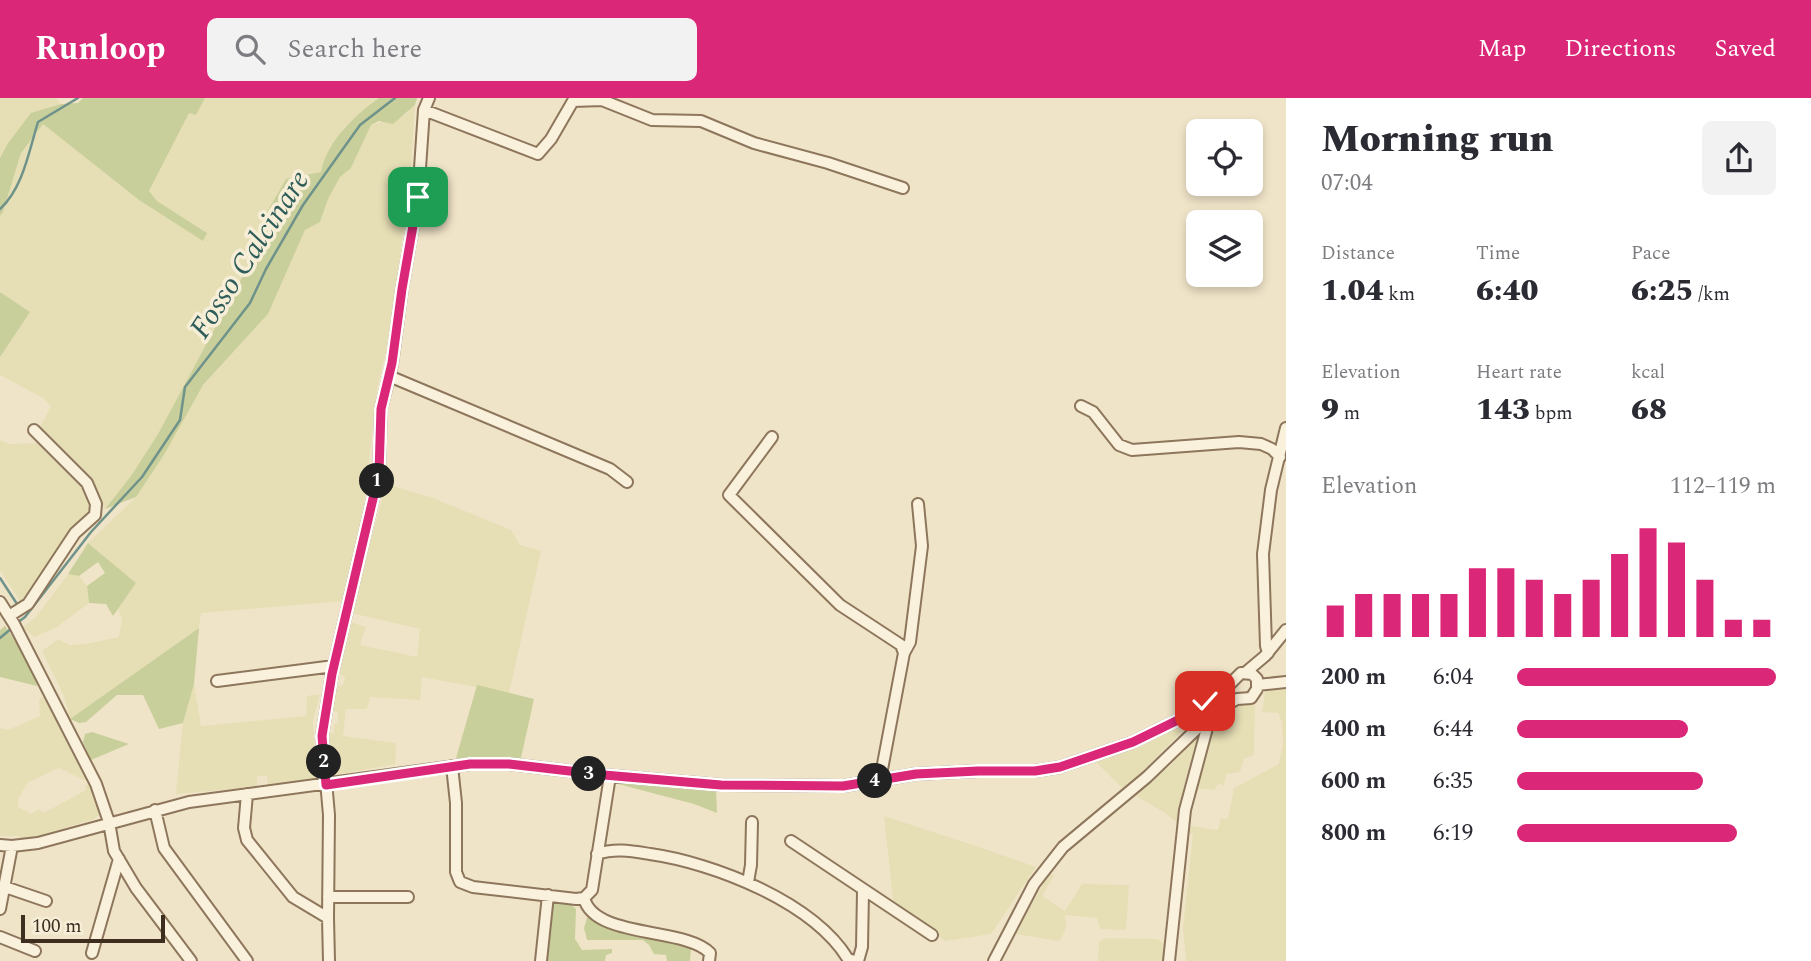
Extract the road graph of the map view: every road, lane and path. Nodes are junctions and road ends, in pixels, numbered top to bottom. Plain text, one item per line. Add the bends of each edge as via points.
1 (429, 98) edge
2 (424, 110) junction
3 (903, 188) dead end
4 (389, 376) junction
5 (1081, 405) dead end
6 (1286, 428) edge
7 (34, 430) dead end
8 (772, 437) dead end
9 (1280, 457) junction
10 (627, 482) dead end
11 (918, 504) dead end
12 (0, 602) edge
13 (9, 616) junction
14 (1286, 630) edge
15 (904, 653) junction
16 (1266, 654) junction
17 (334, 666) junction
18 (1246, 672) junction
19 (217, 681) dead end
20 (1257, 682) junction
21 (1286, 682) edge
22 (1229, 687) junction
23 (1218, 700) junction
24 (1205, 701) junction
25 (1234, 701) junction
26 (1209, 717) junction
27 (452, 766) junction
28 (610, 776) junction
29 (880, 780) junction
30 (326, 785) junction
31 (247, 794) junction
32 (155, 810) junction
33 (109, 822) junction
34 (752, 822) dead end
35 (791, 841) dead end
36 (0, 845) edge
37 (12, 846) junction
38 (597, 854) junction
39 (119, 859) junction
40 (748, 882) junction
41 (5, 887) junction
42 (863, 891) junction
43 (548, 895) junction
44 (328, 897) junction
45 (408, 897) dead end
46 (584, 898) junction
47 (46, 901) dead end
48 (0, 909) edge
49 (328, 918) junction
50 (932, 935) dead end
51 (0, 937) edge
52 (35, 951) dead end
53 (92, 953) dead end
54 (852, 960) edge
55 (191, 961) edge
56 (247, 961) edge
57 (329, 961) edge
58 (541, 961) edge
59 (709, 961) edge
60 (994, 961) edge
61 (1169, 961) edge

1 - 2 street
2 - 3 street via 538,154 573,101 602,100 652,120 701,121 754,143
2 - 4 street via 418,197
4 - 10 street via 610,469
4 - 17 street via 381,409 379,473
5 - 9 street via 1093,412 1119,445 1132,450 1240,442 1261,444
6 - 9 street
7 - 13 street via 86,483 95,515 75,533 28,604
8 - 15 street via 729,495 840,605 901,645
9 - 16 street via 1263,554
11 - 15 street via 922,546 910,642
12 - 13 street
13 - 33 street via 96,785
14 - 16 street
15 - 29 street
16 - 18 street
16 - 20 street
17 - 19 street
17 - 30 street via 322,736
18 - 20 street
18 - 22 street
20 - 21 street
20 - 25 street via 1251,698
22 - 23 street
22 - 24 street
22 - 25 street
23 - 24 street
23 - 25 street
23 - 26 street
24 - 29 street via 1133,742 1060,767
25 - 26 street
26 - 60 street via 1147,777 1063,847 1034,884
26 - 61 street via 1185,810
27 - 28 street via 509,764
27 - 30 street
27 - 43 street via 460,882
28 - 29 street via 721,785 843,786
28 - 38 street
30 - 31 street
30 - 44 street
31 - 32 street
31 - 49 street via 247,840 293,897
32 - 33 street
32 - 56 street via 164,848
33 - 37 street
33 - 39 street
34 - 40 street
35 - 42 street
36 - 37 street
37 - 41 street
38 - 40 street via 622,850 670,856
38 - 46 street via 592,890
39 - 53 street
39 - 55 street
40 - 54 street via 825,931
41 - 47 street
41 - 48 street
42 - 50 street
42 - 54 street via 862,947
43 - 46 street
43 - 58 street
44 - 45 street
44 - 49 street
46 - 59 street via 587,907 601,918 703,946 710,953
49 - 57 street
51 - 52 street

